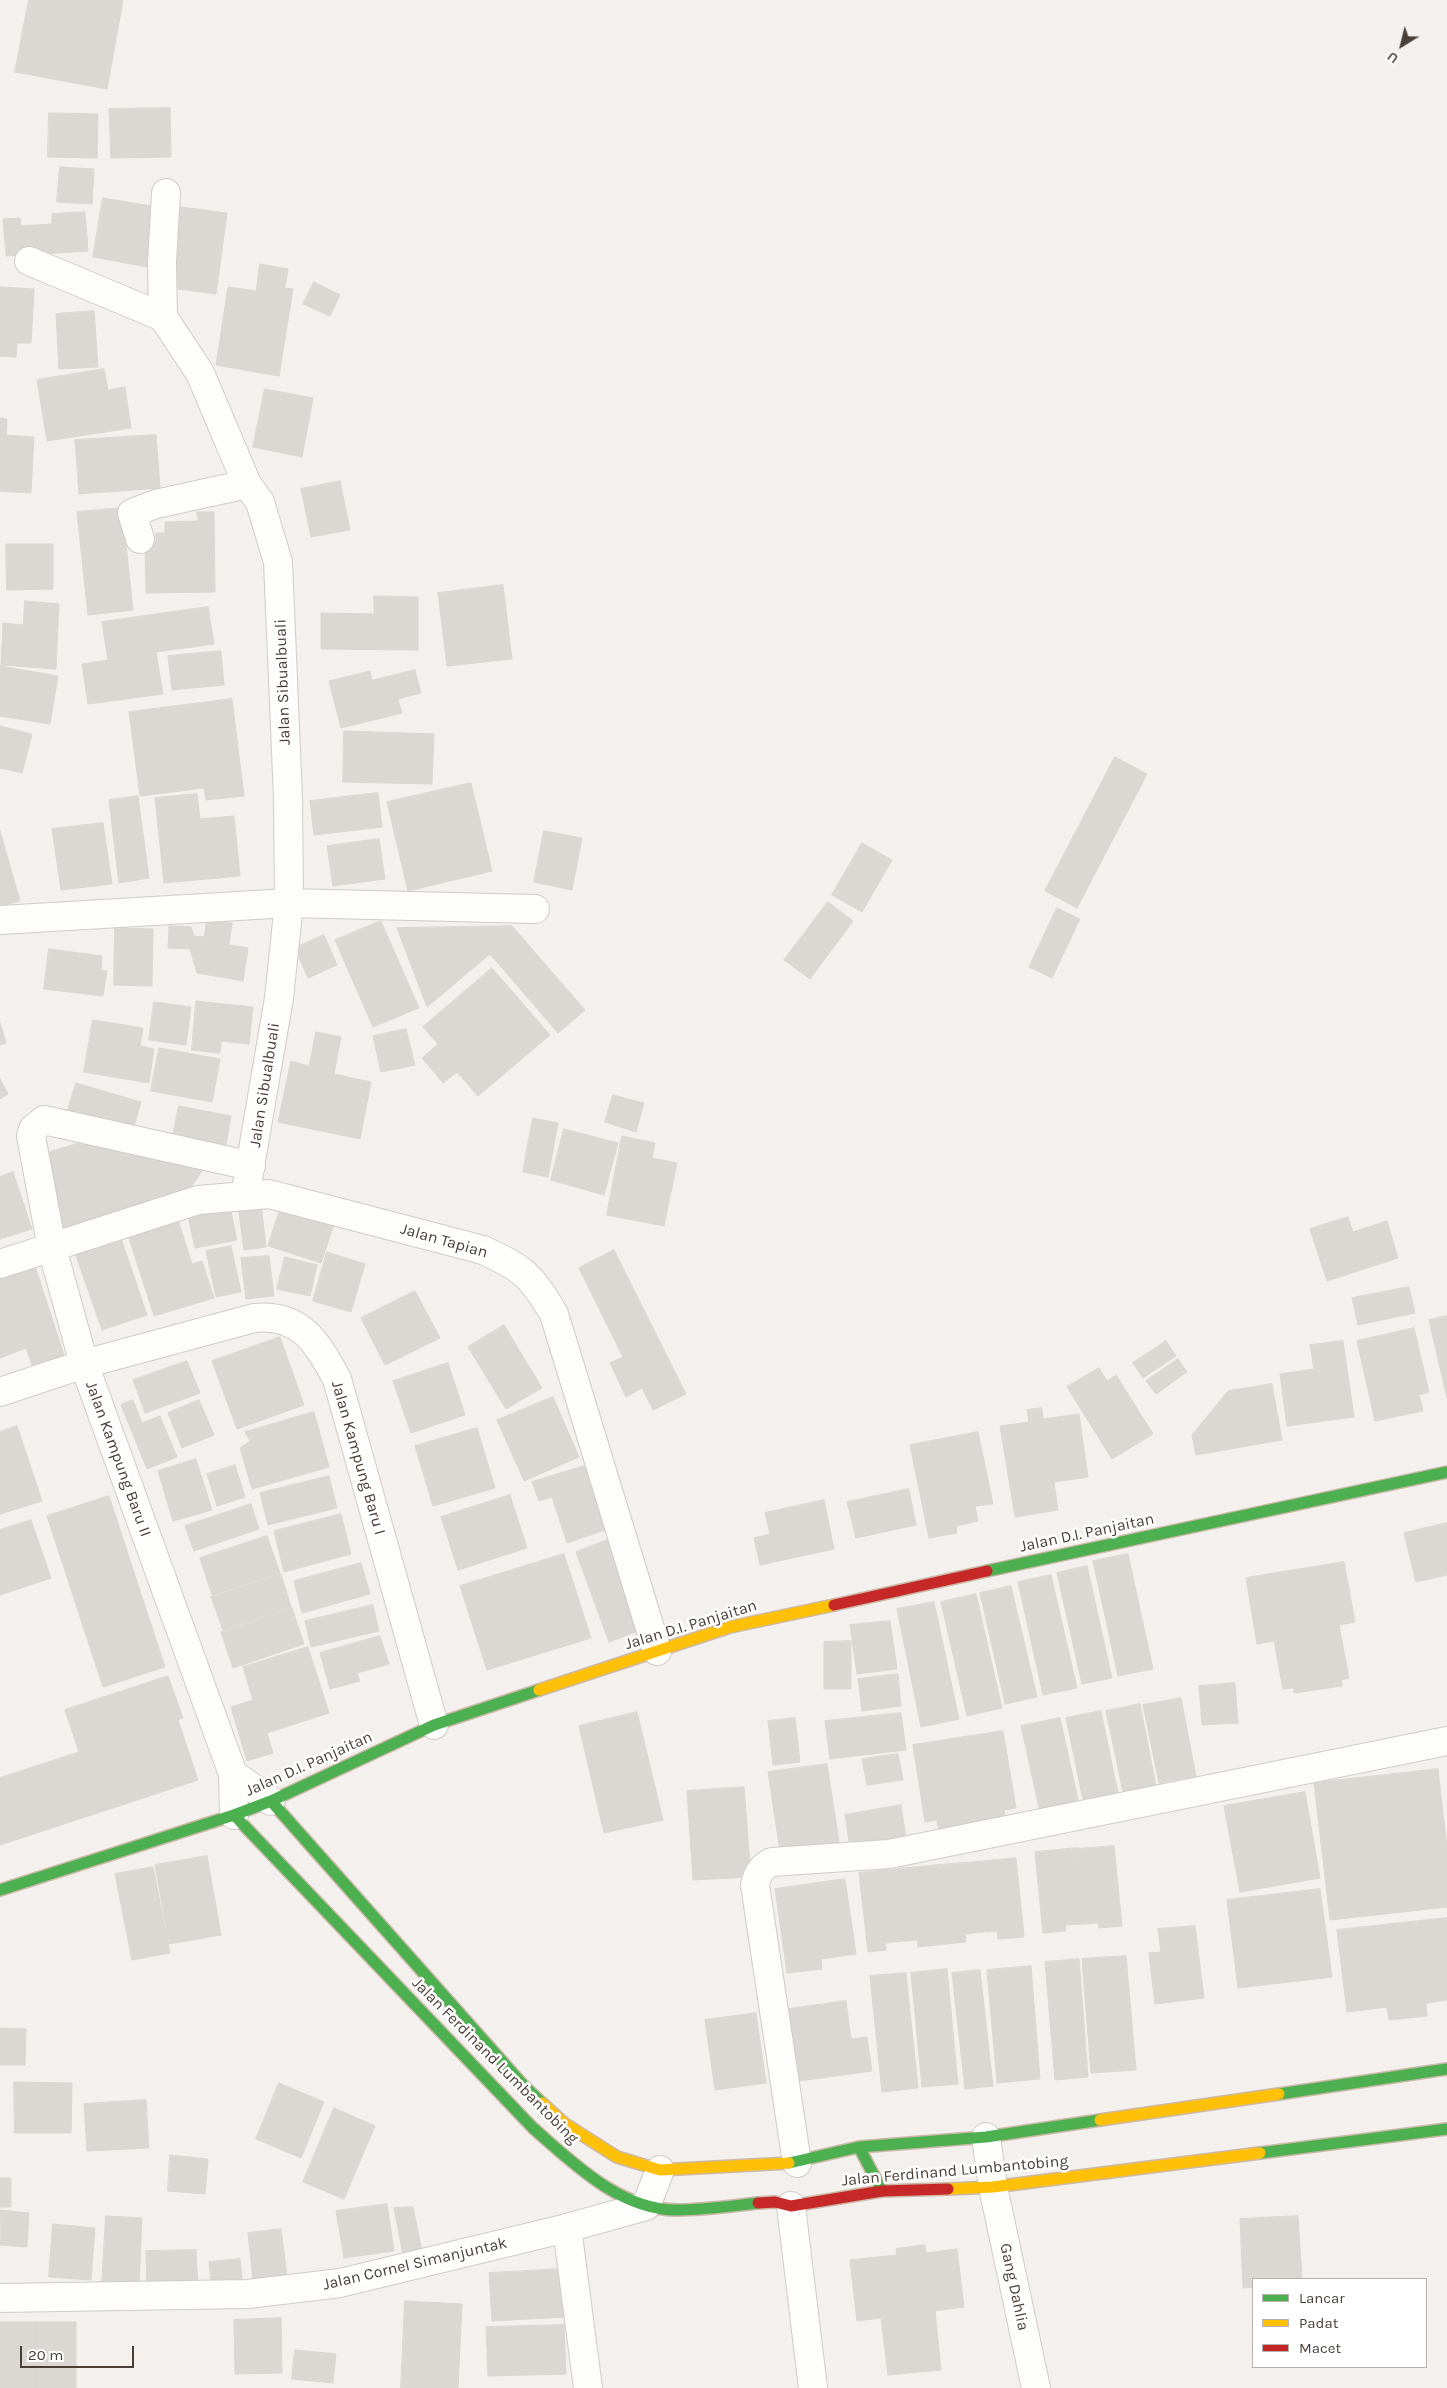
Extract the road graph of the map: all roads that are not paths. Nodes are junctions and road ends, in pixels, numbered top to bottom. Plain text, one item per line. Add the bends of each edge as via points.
1 (166, 193) dead end
2 (30, 261) dead end
3 (163, 317) junction
4 (247, 484) junction
5 (140, 539) dead end
6 (289, 903) junction
7 (535, 909) dead end
8 (0, 920) edge
9 (251, 1166) junction
10 (245, 1196) junction
11 (52, 1248) junction
12 (0, 1264) edge
13 (84, 1364) junction
14 (0, 1392) edge
15 (1447, 1472) edge
16 (657, 1651) junction
17 (434, 1725) junction
18 (1447, 1741) edge
19 (233, 1774) junction
20 (271, 1801) junction
21 (234, 1815) junction
22 (0, 1890) edge
23 (1447, 2069) edge
24 (1447, 2129) edge
25 (986, 2138) junction
26 (859, 2147) junction
27 (797, 2163) junction
28 (660, 2170) junction
29 (992, 2187) junction
30 (882, 2191) junction
31 (646, 2206) junction
32 (790, 2206) junction
33 (567, 2228) junction
34 (0, 2298) edge
35 (588, 2388) edge
36 (812, 2388) edge
37 (1036, 2388) edge

1 - 3 street
2 - 3 street
3 - 4 street, Jalan Sibualbuali via 200,372
4 - 5 street via 156,504 132,513
4 - 6 street, Jalan Sibualbuali via 260,502 278,562
6 - 7 street
6 - 8 street
6 - 9 street, Jalan Sibualbuali via 279,998
9 - 10 street, Jalan Sibualbuali
9 - 11 street, Jalan Kampung Baru II via 44,1120 33,1129 31,1136
10 - 11 street, Jalan Tapian via 198,1200
10 - 16 street, Jalan Tapian via 269,1194 483,1250 512,1264 535,1282 554,1314
11 - 12 street, Jalan Tapian
11 - 13 street, Jalan Kampung Baru II
13 - 14 street, Jalan Kampung Baru I
13 - 17 street, Jalan Kampung Baru I via 254,1318 270,1316 304,1330 317,1344 337,1379
13 - 19 street, Jalan Kampung Baru II
15 - 16 highway, Jalan D.I. Panjaitan via 730,1627
16 - 17 highway, Jalan D.I. Panjaitan
17 - 20 highway, Jalan D.I. Panjaitan
18 - 27 street via 888,1854 764,1865 756,1877 756,1885
19 - 20 street
19 - 21 street, Jalan Kampung Baru II
20 - 21 highway, Jalan D.I. Panjaitan
20 - 28 highway, Jalan Ferdinand Lumbantobing via 523,2085 565,2124 617,2157
21 - 22 highway, Jalan D.I. Panjaitan
21 - 31 highway, Jalan Ferdinand Lumbantobing via 533,2128 569,2160 616,2193
23 - 25 highway, Jalan Ferdinand Lumbantobing
24 - 29 highway, Jalan Ferdinand Lumbantobing
25 - 26 highway, Jalan Ferdinand Lumbantobing
25 - 29 street, Gang Dahlia
26 - 27 highway, Jalan Ferdinand Lumbantobing
26 - 30 highway
27 - 28 highway, Jalan Ferdinand Lumbantobing
28 - 31 street
29 - 30 highway, Jalan Ferdinand Lumbantobing
29 - 37 street, Gang Dahlia
30 - 32 highway, Jalan Ferdinand Lumbantobing
31 - 32 highway, Jalan Ferdinand Lumbantobing via 676,2210 774,2202
31 - 33 street, Jalan Cornel Simanjuntak
32 - 36 street
33 - 34 street, Jalan Cornel Simanjuntak via 340,2283 248,2294
33 - 35 street

